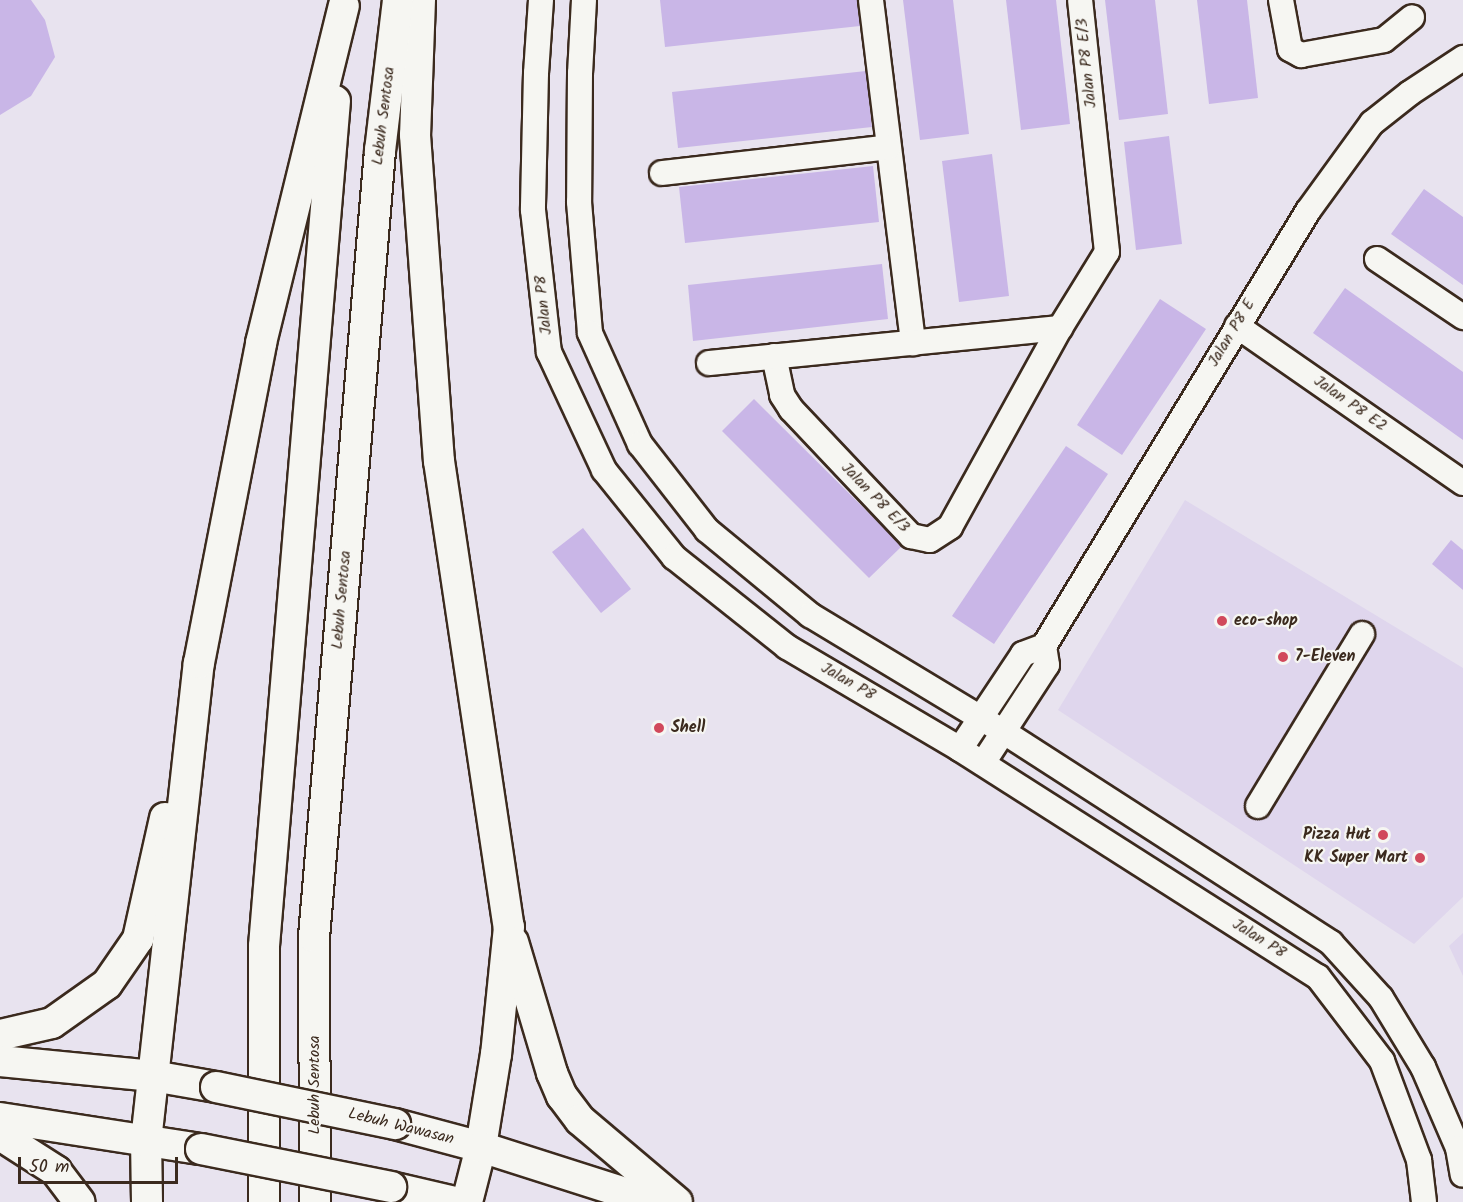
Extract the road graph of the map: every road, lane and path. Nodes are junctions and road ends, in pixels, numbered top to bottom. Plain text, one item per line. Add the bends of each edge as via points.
1 (398, 0) edge
2 (420, 0) edge
3 (541, 0) edge
4 (584, 0) edge
5 (872, 0) edge
6 (1080, 0) edge
7 (1281, 0) edge
8 (344, 3) edge
9 (1412, 17) dead end
10 (1463, 58) edge
11 (889, 147) junction
12 (662, 173) dead end
13 (1377, 259) dead end
14 (1463, 317) edge
15 (1237, 326) junction
16 (1060, 328) junction
17 (913, 343) junction
18 (774, 357) junction
19 (709, 363) dead end
20 (1463, 483) edge
21 (1362, 634) dead end
22 (1044, 646) junction
23 (199, 663) junction
24 (981, 718) junction
25 (1004, 732) junction
26 (960, 749) junction
27 (983, 764) junction
28 (1258, 806) dead end
29 (509, 927) junction
30 (0, 1035) edge
31 (0, 1061) edge
32 (153, 1076) junction
33 (0, 1118) edge
34 (0, 1136) edge
35 (146, 1141) junction
36 (481, 1147) junction
37 (1463, 1175) edge
38 (79, 1202) edge
39 (147, 1202) edge
40 (264, 1202) edge
41 (315, 1202) edge
42 (455, 1202) edge
43 (467, 1202) edge
44 (653, 1202) edge
45 (677, 1202) edge
46 (1424, 1202) edge

1 - 41 main road, Lebuh Sentosa via 380,151 314,937
2 - 29 main road via 415,135 439,461
3 - 26 street, Jalan P8 via 533,210 549,352 604,470 674,557 787,647
4 - 24 street via 579,202 590,333 640,444 707,530 810,615
5 - 11 street
6 - 16 street, Jalan P8 E/3 via 1107,252
7 - 9 street via 1290,49 1301,55 1384,40
8 - 23 main road via 261,343
8 - 40 main road via 264,946
10 - 15 street, Jalan P8 E via 1372,123 1308,211
11 - 12 street
11 - 17 street
13 - 14 street
15 - 20 street, Jalan P8 E2
15 - 22 street, Jalan P8 E
16 - 17 street
16 - 18 street, Jalan P8 E/3 via 950,527 930,540 911,536 790,409 782,395
17 - 18 street
18 - 19 street
21 - 28 street
22 - 24 street via 1023,654
22 - 25 street via 1047,665
23 - 30 main road via 138,939 108,984 52,1023
23 - 32 main road
24 - 25 street
24 - 26 street
25 - 27 street
25 - 37 street via 1331,943 1381,998 1423,1067 1458,1148
26 - 27 street, Jalan P8
27 - 46 street, Jalan P8 via 1318,977 1382,1061 1419,1160
29 - 36 main road via 496,1054
29 - 45 main road via 562,1096 580,1120
31 - 32 main road, Lebuh Wawasan
32 - 35 main road
32 - 36 main road, Lebuh Wawasan, bridge via 395,1124
33 - 35 main road
34 - 38 main road via 56,1171
35 - 39 main road
35 - 42 main road, bridge
36 - 43 main road
36 - 44 main road, Lebuh Wawasan

